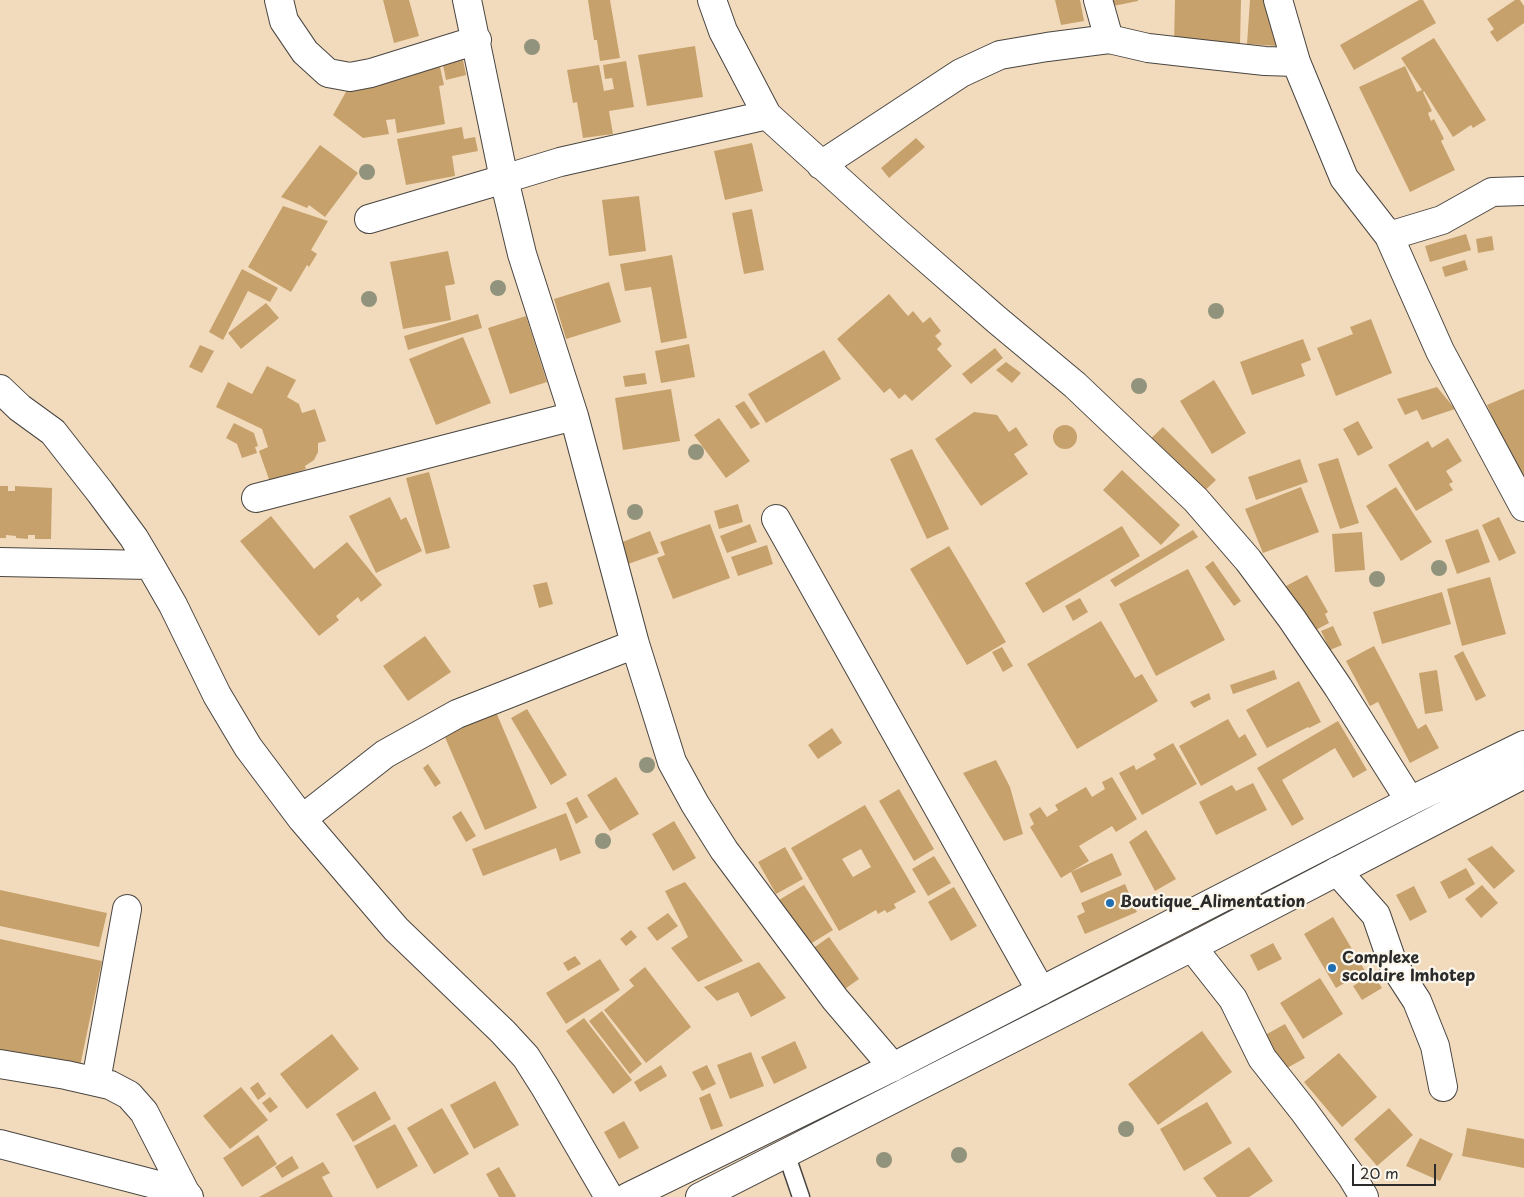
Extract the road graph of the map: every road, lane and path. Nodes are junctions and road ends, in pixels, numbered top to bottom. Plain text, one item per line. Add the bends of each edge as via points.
1 (279, 0) edge
2 (468, 0) edge
3 (712, 0) edge
4 (1098, 0) edge
5 (1278, 0) edge
6 (1109, 39) junction
7 (476, 40) junction
8 (1296, 62) junction
9 (767, 116) junction
10 (821, 165) junction
11 (504, 179) junction
12 (1524, 191) edge
13 (369, 219) dead end
14 (1389, 236) junction
15 (0, 390) edge
16 (574, 416) junction
17 (256, 498) dead end
18 (1524, 507) edge
19 (776, 519) dead end
20 (0, 562) edge
21 (150, 565) junction
22 (635, 644) junction
23 (1524, 745) edge
24 (1524, 774) edge
25 (1410, 801) junction
26 (302, 819) junction
27 (1337, 871) junction
28 (127, 909) dead end
29 (1192, 946) junction
30 (1041, 991) junction
31 (0, 1064) edge
32 (893, 1067) junction
33 (96, 1081) junction
34 (1442, 1086) dead end
35 (0, 1144) edge
36 (786, 1153) junction
37 (187, 1195) edge
38 (705, 1196) edge
39 (609, 1197) edge
40 (628, 1197) edge
41 (801, 1197) edge
42 (1364, 1197) edge

1 - 7 street via 284,21 306,52 328,74 350,77 370,73
2 - 7 street
3 - 9 street via 723,31
4 - 6 street
5 - 8 street
6 - 8 street via 1148,48
6 - 10 street via 1000,55 961,73
7 - 11 street
8 - 14 street via 1344,178
9 - 10 street
9 - 11 street via 560,162
10 - 25 street via 982,308 1075,385 1196,500 1248,560 1292,619
11 - 13 street
11 - 16 street via 522,254
12 - 14 street via 1492,192 1442,220
14 - 18 street via 1440,351
15 - 21 street via 53,432 134,538
16 - 17 street
16 - 22 street
19 - 30 street
20 - 21 street
21 - 26 street via 217,695 248,747
22 - 26 street via 457,714 385,754
22 - 32 street via 672,762 695,804 724,850 835,999
23 - 25 street
24 - 27 street
25 - 30 street
26 - 39 street via 396,929 526,1057
27 - 29 street
27 - 34 street via 1376,915 1393,964 1417,1001 1435,1046
28 - 33 street
29 - 36 street
29 - 42 street via 1233,999 1262,1058
30 - 32 street
31 - 33 street
32 - 40 street
33 - 37 street via 129,1095 144,1112
35 - 37 street
36 - 38 street
36 - 41 lane

